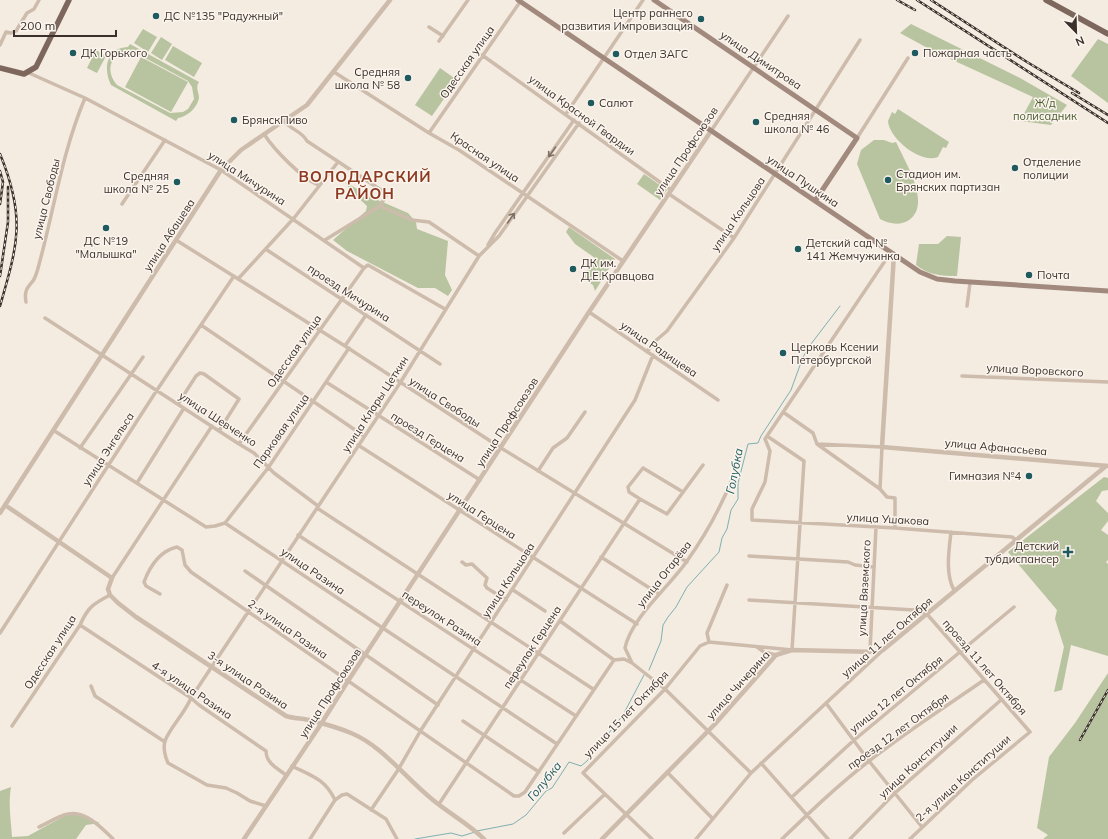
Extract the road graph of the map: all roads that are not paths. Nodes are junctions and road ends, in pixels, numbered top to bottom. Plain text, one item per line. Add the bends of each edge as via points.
1 (39, 0) edge
2 (69, 0) edge
3 (390, 0) edge
4 (468, 0) edge
5 (642, 0) edge
6 (654, 0) edge
7 (1046, 0) edge
8 (519, 1) edge
9 (788, 16) dead end
10 (429, 27) dead end
11 (1108, 34) edge
12 (443, 36) junction
13 (860, 40) dead end
14 (439, 41) dead end
15 (0, 45) edge
16 (482, 55) junction
17 (604, 57) junction
18 (908, 58) dead end
19 (754, 66) junction
20 (0, 68) edge
21 (334, 72) junction
22 (29, 73) junction
23 (85, 98) junction
24 (816, 110) junction
25 (566, 114) junction
26 (574, 120) junction
27 (284, 121) junction
28 (579, 123) junction
29 (711, 131) junction
30 (429, 133) junction
31 (264, 134) junction
32 (856, 138) junction
33 (166, 140) junction
34 (338, 162) junction
35 (221, 170) junction
36 (776, 174) junction
37 (318, 185) junction
38 (670, 192) junction
39 (522, 193) junction
40 (527, 196) junction
41 (815, 201) junction
42 (122, 204) dead end
43 (380, 206) junction
44 (294, 218) junction
45 (734, 238) junction
46 (176, 240) junction
47 (325, 240) junction
48 (487, 248) junction
49 (267, 250) junction
50 (893, 253) junction
51 (479, 256) junction
52 (623, 261) junction
53 (364, 268) junction
54 (234, 276) junction
55 (238, 279) junction
56 (970, 283) junction
57 (1108, 291) edge
58 (342, 300) junction
59 (26, 302) dead end
60 (967, 306) dead end
61 (445, 310) junction
62 (589, 312) junction
63 (366, 315) junction
64 (45, 318) dead end
65 (201, 325) junction
66 (320, 330) junction
67 (347, 347) junction
68 (421, 350) junction
69 (647, 352) junction
70 (102, 355) junction
71 (653, 355) junction
72 (142, 357) dead end
73 (440, 364) dead end
74 (131, 373) junction
75 (962, 376) dead end
76 (283, 382) junction
77 (326, 382) junction
78 (1108, 382) edge
79 (400, 383) junction
80 (157, 390) junction
81 (718, 400) dead end
82 (312, 402) junction
83 (178, 404) junction
84 (184, 408) junction
85 (584, 412) dead end
86 (783, 412) junction
87 (378, 416) junction
88 (212, 426) junction
89 (53, 430) junction
90 (219, 431) junction
91 (364, 436) junction
92 (767, 436) junction
93 (239, 444) junction
94 (817, 444) junction
95 (358, 445) junction
96 (882, 447) junction
97 (80, 448) junction
98 (501, 448) junction
99 (703, 465) dead end
100 (108, 466) junction
101 (1107, 466) edge
102 (268, 468) junction
103 (538, 471) junction
104 (734, 475) dead end
105 (480, 480) junction
106 (137, 484) junction
107 (880, 489) junction
108 (683, 492) junction
109 (575, 494) junction
110 (640, 499) junction
111 (163, 500) junction
112 (5, 505) junction
113 (317, 507) junction
114 (459, 511) junction
115 (0, 513) edge
116 (225, 522) junction
117 (799, 523) junction
118 (623, 524) junction
119 (876, 527) junction
120 (895, 528) junction
121 (951, 532) junction
122 (298, 536) junction
123 (1016, 540) junction
124 (58, 543) junction
125 (749, 556) dead end
126 (601, 557) junction
127 (534, 558) junction
128 (798, 558) junction
129 (281, 561) junction
130 (462, 562) dead end
131 (687, 562) junction
132 (874, 567) junction
133 (244, 571) dead end
134 (418, 574) junction
135 (112, 578) junction
136 (265, 585) junction
137 (727, 585) dead end
138 (581, 589) junction
139 (513, 590) junction
140 (954, 590) junction
141 (160, 594) dead end
142 (659, 594) junction
143 (110, 595) junction
144 (506, 600) junction
145 (750, 600) dead end
146 (400, 602) junction
147 (795, 603) junction
148 (871, 607) junction
149 (1014, 607) dead end
150 (545, 611) dead end
151 (247, 612) junction
152 (926, 613) junction
153 (492, 621) junction
154 (560, 621) junction
155 (637, 624) junction
156 (80, 625) junction
157 (382, 629) junction
158 (0, 633) edge
159 (710, 642) junction
160 (756, 646) junction
161 (473, 650) junction
162 (792, 650) junction
163 (870, 650) junction
164 (883, 650) junction
165 (539, 653) junction
166 (960, 653) junction
167 (365, 654) junction
168 (776, 655) junction
169 (614, 660) junction
170 (632, 663) junction
171 (212, 667) junction
172 (455, 677) junction
173 (522, 679) junction
174 (984, 680) junction
175 (348, 681) junction
176 (91, 686) dead end
177 (594, 689) junction
178 (664, 689) junction
179 (191, 698) junction
180 (1001, 700) junction
181 (826, 703) junction
182 (438, 705) junction
183 (502, 708) junction
184 (576, 716) junction
185 (463, 721) dead end
186 (321, 724) junction
187 (12, 726) dead end
188 (421, 730) junction
189 (707, 731) junction
190 (1030, 732) joint
191 (484, 736) junction
192 (853, 741) junction
193 (165, 742) junction
194 (557, 744) junction
195 (869, 761) junction
196 (467, 762) junction
197 (761, 764) junction
198 (292, 766) junction
199 (398, 770) junction
200 (539, 772) junction
201 (667, 772) junction
202 (751, 773) junction
203 (286, 775) junction
204 (895, 793) junction
205 (605, 794) junction
206 (792, 797) junction
207 (335, 800) junction
208 (439, 804) junction
209 (266, 806) junction
210 (371, 810) junction
211 (807, 814) junction
212 (626, 815) junction
213 (713, 819) junction
214 (39, 827) dead end
215 (922, 827) junction
216 (564, 833) dead end
217 (113, 839) edge
218 (244, 839) edge
219 (310, 839) edge
220 (398, 839) edge
221 (484, 839) edge
222 (602, 839) edge
223 (652, 839) edge
224 (696, 839) edge
225 (782, 839) edge
226 (828, 839) edge
227 (850, 839) edge
228 (910, 839) edge

1 - 15 street via 16,31 6,32
2 - 22 main road via 36,67
3 - 21 street, улица Абашева
4 - 12 street
5 - 17 street
6 - 19 main road, улица Димитрова
7 - 11 main road
8 - 16 street, Одесская улица
8 - 17 main road, улица Пушкина
9 - 19 street, улица Профсоюзов
10 - 12 street
12 - 14 street
13 - 24 street, улица Кольцова
16 - 25 street, улица Красной Гвардии
16 - 30 street, Одесская улица
17 - 25 street
17 - 29 main road, улица Пушкина
18 - 32 street
19 - 24 main road, улица Димитрова
19 - 29 street, улица Профсоюзов
20 - 22 main road via 19,74
21 - 27 street, улица Абашева via 307,104
21 - 30 street, Красная улица
22 - 23 street, улица Мичурина
23 - 33 street, улица Мичурина
23 - 59 street, улица Свободы via 71,134 41,258 35,277 26,290
24 - 32 main road, улица Димитрова
24 - 36 street, улица Кольцова
25 - 26 street, улица Красной Гвардии
26 - 28 street, улица Красной Гвардии
26 -> 39 street
27 - 31 street, улица Абашева
27 - 34 street via 289,128 297,130 307,141
28 - 38 street, улица Красной Гвардии
28 - 40 street, улица Клары Цеткин
29 - 36 main road, улица Пушкина
29 - 38 street, улица Профсоюзов
30 - 39 street, Красная улица via 460,150
31 - 35 street, улица Абашева via 241,150
31 - 37 street via 282,155 311,182
32 - 41 main road
33 - 35 street, улица Мичурина
33 - 42 street
34 - 37 street
34 - 43 street via 387,194
35 - 44 street, улица Мичурина
35 - 46 street, улица Абашева
36 - 41 main road, улица Пушкина
36 - 45 street, улица Кольцова
37 - 44 street
38 - 45 street, улица Красной Гвардии
38 - 52 street, улица Профсоюзов
39 - 40 street, Красная улица
39 - 48 street
48 -> 40 street, улица Клары Цеткин via 499,236
40 - 52 street, Красная улица
41 - 50 main road, улица Пушкина
43 - 47 street
43 - 51 street via 412,220 429,222
44 - 47 street, улица Мичурина
44 - 49 street
45 - 69 street, улица Кольцова via 666,331
46 - 54 street, улица Свободы
46 - 70 street, улица Абашева
47 - 53 street, улица Мичурина
48 - 51 street, улица Клары Цеткин
49 - 55 street
49 - 58 street, проезд Мичурина
50 - 56 main road, улица Пушкина via 920,272 937,279
50 - 86 street
50 - 96 street
51 - 61 street, улица Клары Цеткин
52 - 62 street, улица Профсоюзов
53 - 58 street, Одесская улица
53 - 61 street, улица Мичурина via 368,265
54 - 55 street, улица Свободы
54 - 65 street, улица Энгельса
55 - 66 street, улица Свободы
56 - 57 main road, улица Пушкина
56 - 60 street
58 - 63 street, проезд Мичурина
58 - 66 street, Одесская улица
61 - 68 street, улица Клары Цеткин
62 - 69 street, улица Радищева
62 - 98 street, улица Профсоюзов
63 - 67 street, Парковая улица
63 - 68 street, проезд Мичурина
64 - 70 street, улица Шевченко
65 - 76 street
65 - 80 street, улица Энгельса
66 - 67 street, улица Свободы
66 - 76 street, Одесская улица
67 - 77 street, Парковая улица
67 - 79 street, улица Свободы
68 - 73 street, проезд Мичурина
68 - 79 street, улица Клары Цеткин
69 - 71 street, улица Радищева
70 - 74 street, улица Шевченко
70 - 89 street, улица Абашева
71 - 81 street, улица Радищева
71 - 109 street, улица Кольцова via 635,400
72 - 74 street
74 - 80 street, улица Шевченко
74 - 97 street
75 - 78 street, улица Воровского
76 - 82 street
76 - 93 street, Одесская улица
77 - 82 street, Парковая улица
77 - 87 street, проезд Герцена
79 - 87 street, улица Клары Цеткин
79 - 98 street, улица Свободы
80 - 83 street, улица Шевченко
80 - 100 street, улица Энгельса
82 - 91 street
82 - 102 street, Парковая улица
83 - 84 street, улица Шевченко
83 - 90 street via 196,376 204,374 239,399
84 - 88 street, улица Шевченко
84 - 106 street
85 - 103 street via 567,438 554,448
86 - 92 street
86 - 94 street via 813,433
87 - 91 street, улица Клары Цеткин
87 - 105 street, проезд Герцена
88 - 90 street, улица Шевченко
88 - 111 street
89 - 97 street
89 - 112 street, улица Абашева
90 - 93 street, улица Шевченко
91 - 95 street, улица Клары Цеткин
92 - 117 street via 804,461
92 - 117 street, улица Ушакова via 770,451 765,482 751,514 752,520
93 - 102 street, улица Шевченко via 254,453
94 - 96 street
94 - 107 street
95 - 113 street, улица Клары Цеткин
95 - 114 street, улица Герцена
96 - 101 street, улица Афанасьева
96 - 107 street
97 - 100 street
98 - 103 street, улица Свободы
98 - 105 street, улица Профсоюзов
99 - 108 street
100 - 106 street
100 - 124 street, улица Энгельса
101 - 123 street, улица 11 лет Октября
102 - 113 street, улица Шевченко
102 - 116 street, Парковая улица
103 - 109 street, улица Свободы
104 - 131 street, улица Огарёва via 716,516
105 - 114 street, улица Профсоюзов
106 - 111 street
107 - 120 street via 888,497 895,498
108 - 110 street via 667,514
108 - 110 street via 643,468 628,490
109 - 118 street, улица Свободы
109 - 127 street, улица Кольцова
110 - 118 street, переулок Герцена
111 - 116 street via 206,526
111 - 135 street
112 - 115 street, улица Абашева
112 - 124 street
113 - 122 street, улица Клары Цеткин
113 - 134 street, улица Шевченко
114 - 127 street, улица Герцена
114 - 134 street, улица Профсоюзов
116 - 129 street, улица Разина
117 - 119 street, улица Ушакова
117 - 128 street
118 - 126 street, переулок Герцена
118 - 131 street, улица Свободы
119 - 120 street, улица Ушакова
119 - 132 street, улица Вяземского
120 - 121 street, улица Ушакова
121 - 123 street, улица Ушакова via 1012,537
121 - 140 street via 950,578
122 - 129 street, улица Клары Цеткин
122 - 146 street, переулок Разина
123 - 140 street, улица 11 лет Октября
124 - 135 street
124 - 158 street, улица Энгельса
125 - 128 street
126 - 138 street, переулок Герцена
126 - 142 street
127 - 138 street, улица Герцена
127 - 139 street, улица Кольцова
128 - 132 street
128 - 147 street
129 - 136 street, улица Клары Цеткин
129 - 157 street, улица Разина
130 - 144 street via 466,565 472,564 484,574 487,578 487,588
131 - 142 street, улица Огарёва
132 - 148 street, улица Вяземского
133 - 136 street
134 - 146 street, улица Профсоюзов
134 - 153 street, улица Шевченко
135 - 143 street via 108,589
136 - 151 street, улица Клары Цеткин
136 - 167 street
137 - 159 street via 707,633
138 - 154 street, переулок Герцена
138 - 155 street, улица Герцена
139 - 144 street, улица Кольцова
139 - 150 street
140 - 152 street, улица 11 лет Октября
141 - 151 street, 2-я улица Разина via 144,582 160,556 166,550 177,547 182,550 185,565 191,572
142 - 155 street, улица Огарёва
143 - 156 street, Одесская улица via 91,606
143 - 171 street, 3-я улица Разина via 136,617
144 - 153 street, улица Кольцова
145 - 147 street
146 - 157 street, улица Профсоюзов
146 - 161 street, переулок Разина
147 - 148 street
147 - 162 street
148 - 152 street
148 - 163 street, улица Вяземского
149 - 166 street, улица 12 лет Октября
151 - 171 street, улица Клары Цеткин
151 - 175 street, 2-я улица Разина
152 - 164 street, улица 11 лет Октября
152 - 166 street, проезд 11 лет Октября
153 - 161 street, улица Кольцова
153 - 165 street, улица Шевченко
154 - 165 street, переулок Герцена
154 - 169 street
155 - 170 street, улица Огарёва via 625,648
156 - 179 street, 4-я улица Разина
156 - 187 street, Одесская улица
157 - 167 street, улица Профсоюзов
157 - 172 street, улица Разина
159 - 160 street
159 - 178 street, улица 15 лет Октября via 700,646
160 - 162 street
160 - 168 street via 764,652
161 - 172 street, улица Кольцова
161 - 173 street, переулок Разина
162 - 163 street, улица Чичерина
162 - 168 street, улица Чичерина
163 - 164 street, улица Чичерина
164 - 181 street, улица 11 лет Октября
165 - 173 street, переулок Герцена
165 - 177 street, улица Шевченко
166 - 174 street, проезд 11 лет Октября
166 - 192 street, улица 12 лет Октября
167 - 175 street, улица Профсоюзов
167 - 182 street
168 - 189 street, улица Чичерина
169 - 170 street via 624,659
169 - 177 street
170 - 178 street
171 - 179 street, улица Клары Цеткин
171 - 186 street, 3-я улица Разина via 286,716
172 - 182 street, улица Кольцова
172 - 183 street, улица Разина
173 - 183 street, переулок Герцена
173 - 184 street, переулок Разина
174 - 180 street, проезд 11 лет Октября
174 - 195 street, проезд 12 лет Октября via 920,726 908,731
175 - 186 street, улица Профсоюзов
175 - 188 street, 2-я улица Разина
176 - 193 street via 95,696
177 - 184 street
178 - 189 street
178 - 205 street, улица 15 лет Октября via 583,771 584,775
179 - 193 street, улица Клары Цеткин
179 - 203 street, 4-я улица Разина via 266,751 270,764
180 - 190 street, проезд 11 лет Октября
180 - 204 street, улица Конституции
181 - 192 street
181 - 197 street, улица 11 лет Октября
182 - 188 street, улица Кольцова
183 - 191 street, переулок Герцена
183 - 194 street, улица Разина
184 - 194 street
185 - 191 street
186 - 198 street, улица Профсоюзов
186 - 199 street, 3-я улица Разина via 351,733 363,740
188 - 196 street, 2-я улица Разина
188 - 199 street, улица Кольцова
189 - 201 street, улица Чичерина
189 - 202 street
190 - 215 street, 2-я улица Конституции via 972,780
191 - 196 street, переулок Герцена
191 - 200 street
192 - 195 street
192 - 206 street, улица 12 лет Октября
193 - 209 street via 168,763 207,785 226,788 250,801
194 - 200 street
195 - 204 street
195 - 211 street, проезд 12 лет Октября
196 - 200 street, 2-я улица Разина via 514,796 525,792
196 - 208 street, переулок Герцена
197 - 202 street, улица 11 лет Октября
197 - 206 street
198 - 203 street, улица Профсоюзов
198 - 207 street via 329,787
199 - 208 street, 3-я улица Разина
199 - 210 street, улица Кольцова
201 - 212 street, улица Чичерина
201 - 213 street
202 - 213 street, улица 11 лет Октября
203 - 209 street, улица Профсоюзов
204 - 215 street
204 - 227 street, улица Конституции
205 - 212 street
205 - 216 street
206 - 211 street
207 - 210 street via 347,794
207 - 219 street
208 - 221 street, 3-я улица Разина
209 - 218 street, улица Профсоюзов
210 - 220 street via 386,819
211 - 225 street
211 - 226 street
212 - 222 street, улица Чичерина
212 - 223 street
213 - 224 street, улица 11 лет Октября
214 - 217 street via 67,814 75,814 96,823
215 - 228 street, 2-я улица Конституции

